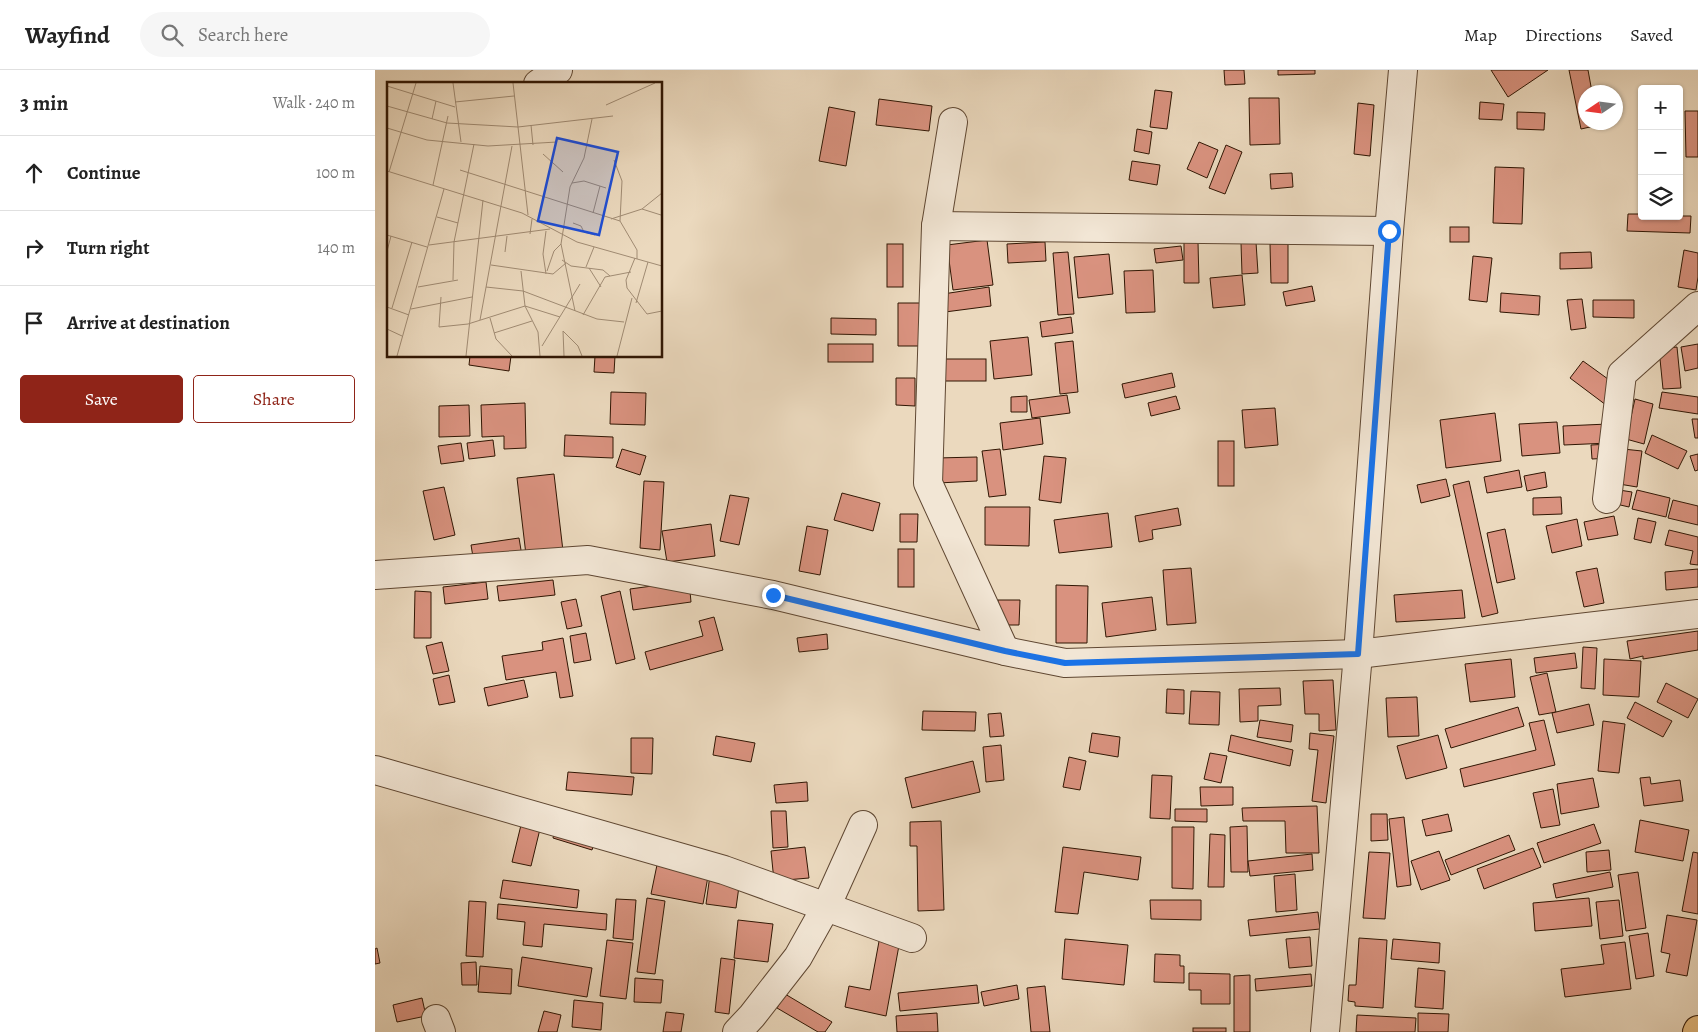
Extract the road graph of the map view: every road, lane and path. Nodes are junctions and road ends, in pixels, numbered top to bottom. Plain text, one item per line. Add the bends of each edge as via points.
1 (558, 70) edge
2 (1403, 70) edge
3 (541, 82) edge
4 (953, 122) dead end
5 (936, 226) junction
6 (1389, 231) junction
7 (1698, 306) edge
8 (1607, 500) dead end
9 (375, 575) edge
10 (1698, 614) edge
11 (1005, 651) junction
12 (1358, 654) junction
13 (375, 770) edge
14 (863, 825) dead end
15 (825, 906) junction
16 (912, 938) dead end
17 (737, 1032) edge
18 (1325, 1032) edge

1 - 3 street
2 - 6 street
4 - 5 street
5 - 6 street
5 - 11 street via 928,484
6 - 12 street
7 - 8 street via 1622,374
9 - 11 street via 588,560 773,595
10 - 12 street
11 - 12 street via 1065,663
12 - 18 street
13 - 15 street via 724,870
14 - 15 street
15 - 16 street
15 - 17 street via 797,957

